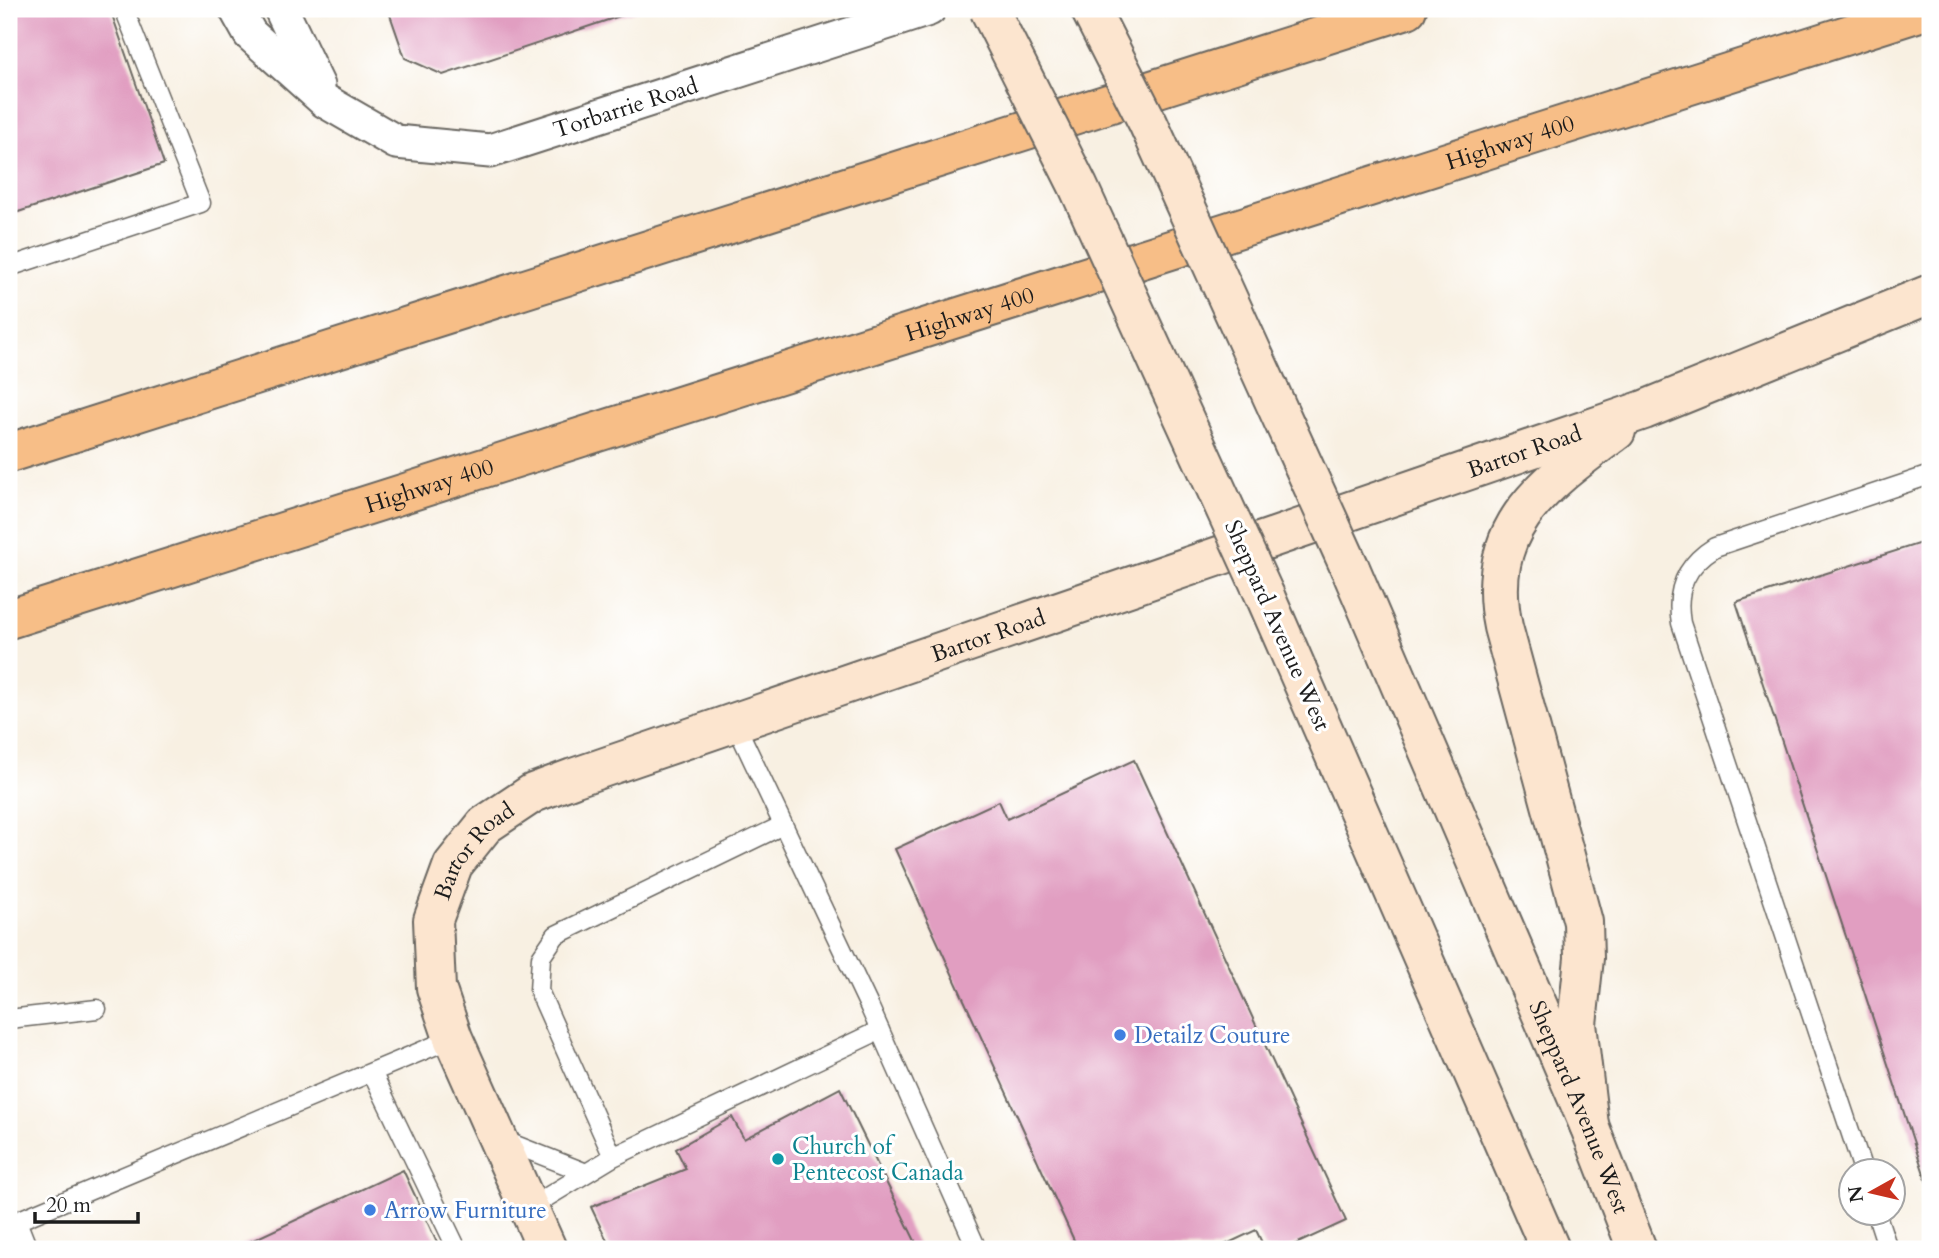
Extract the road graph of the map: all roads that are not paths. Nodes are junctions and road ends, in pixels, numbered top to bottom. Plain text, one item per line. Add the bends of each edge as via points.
1 (124, 9) edge
2 (236, 9) edge
3 (281, 9) edge
4 (929, 9) edge
5 (989, 9) edge
6 (1090, 9) edge
7 (1408, 9) edge
8 (1930, 9) edge
9 (325, 101) junction
10 (9, 267) edge
11 (1930, 294) edge
12 (1644, 410) junction
13 (9, 453) edge
14 (1930, 475) edge
15 (9, 619) edge
16 (735, 723) junction
17 (783, 825) junction
18 (97, 1009) dead end
19 (9, 1019) edge
20 (880, 1030) junction
21 (453, 1038) junction
22 (372, 1072) junction
23 (1588, 1125) junction
24 (497, 1138) junction
25 (1858, 1156) edge
26 (613, 1157) junction
27 (584, 1172) junction
28 (528, 1208) junction
29 (1880, 1226) edge
30 (28, 1249) edge
31 (457, 1249) edge
32 (547, 1249) edge
33 (977, 1249) edge
34 (1550, 1249) edge
35 (1637, 1249) edge
36 (1888, 1249) edge

1 - 10 lane via 201,203
2 - 9 street, Torbarrie Road via 250,34
3 - 9 street
4 - 9 street, Torbarrie Road via 490,150 396,142
5 - 34 main road, Sheppard Avenue West, bridge via 1090,211 1265,596
6 - 23 main road, Sheppard Avenue West, bridge via 1148,123 1350,568
7 - 13 highway
8 - 15 highway, Highway 400
11 - 12 main road, Bartor Road
12 - 16 main road, Bartor Road
12 - 23 main road via 1553,478 1509,536 1497,591 1583,922 1577,1024
14 - 25 lane via 1715,547 1694,562 1679,596 1681,623
16 - 17 lane
16 - 21 main road, Bartor Road via 533,793 485,825 453,866 433,920 436,988
17 - 20 lane
17 - 26 lane via 556,934 541,957 539,991
18 - 19 lane
20 - 26 lane
20 - 33 lane
21 - 22 lane
21 - 24 main road, Bartor Road
22 - 30 lane via 16,1222
22 - 31 lane
23 - 35 main road, Sheppard Avenue West
24 - 27 lane
24 - 28 main road, Bartor Road
26 - 27 lane
27 - 28 lane
28 - 32 main road, Bartor Road
29 - 36 lane

